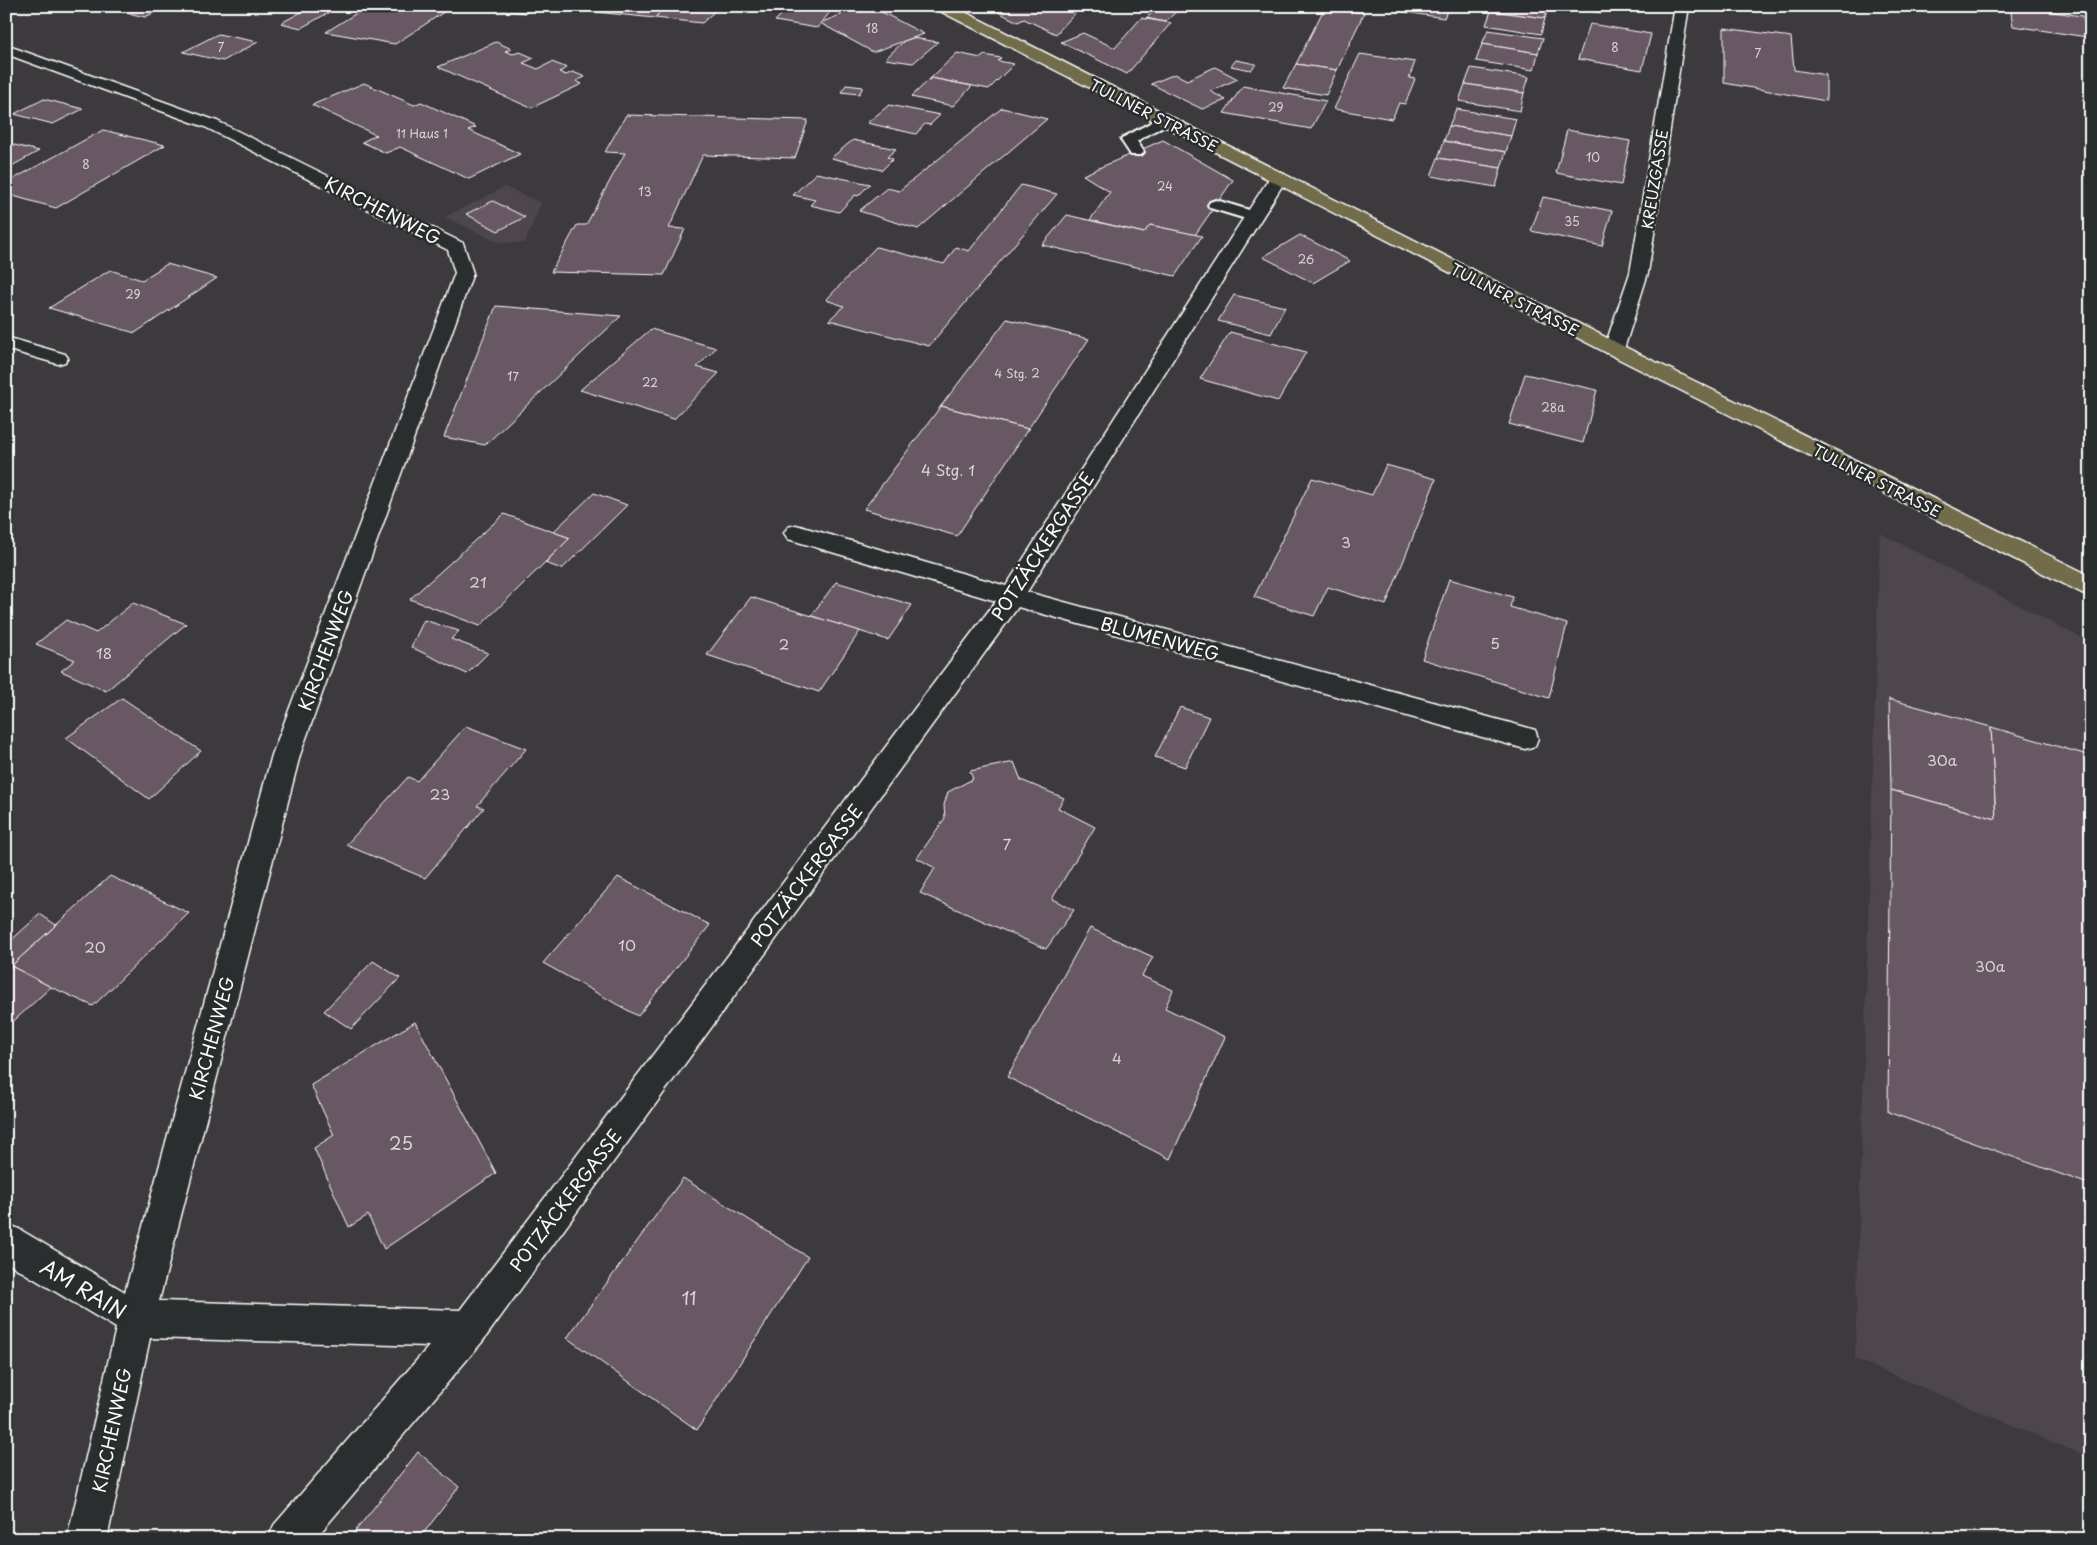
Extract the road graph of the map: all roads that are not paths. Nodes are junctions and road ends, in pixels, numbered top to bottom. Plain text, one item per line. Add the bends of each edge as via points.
1 (940, 6) edge
2 (1682, 6) edge
3 (6, 48) edge
4 (1163, 120) junction
5 (1136, 152) dead end
6 (1278, 178) junction
7 (1216, 205) dead end
8 (1253, 216) junction
9 (6, 342) edge
10 (1614, 350) junction
11 (58, 358) dead end
12 (796, 533) dead end
13 (2091, 587) edge
14 (1012, 597) junction
15 (1525, 738) dead end
16 (6, 1242) edge
17 (136, 1319) junction
18 (469, 1329) junction
19 (87, 1539) edge
20 (288, 1539) edge

1 - 4 main road, TULLNER STRASSE
2 - 10 street, KREUZGASSE via 1639,273
3 - 17 street, KIRCHENWEG via 211,124 456,247 464,273 286,755
4 - 5 lane via 1129,140
4 - 6 main road, TULLNER STRASSE
6 - 8 street, POTZÄCKERGASSE
6 - 10 main road, TULLNER STRASSE
7 - 8 lane
8 - 14 street, POTZÄCKERGASSE
9 - 11 street
10 - 13 main road, TULLNER STRASSE
12 - 14 street, BLUMENWEG
14 - 15 street, BLUMENWEG
14 - 18 street, POTZÄCKERGASSE
16 - 17 street, AM RAIN
17 - 18 street
17 - 19 street, KIRCHENWEG
18 - 20 street, POTZÄCKERGASSE

